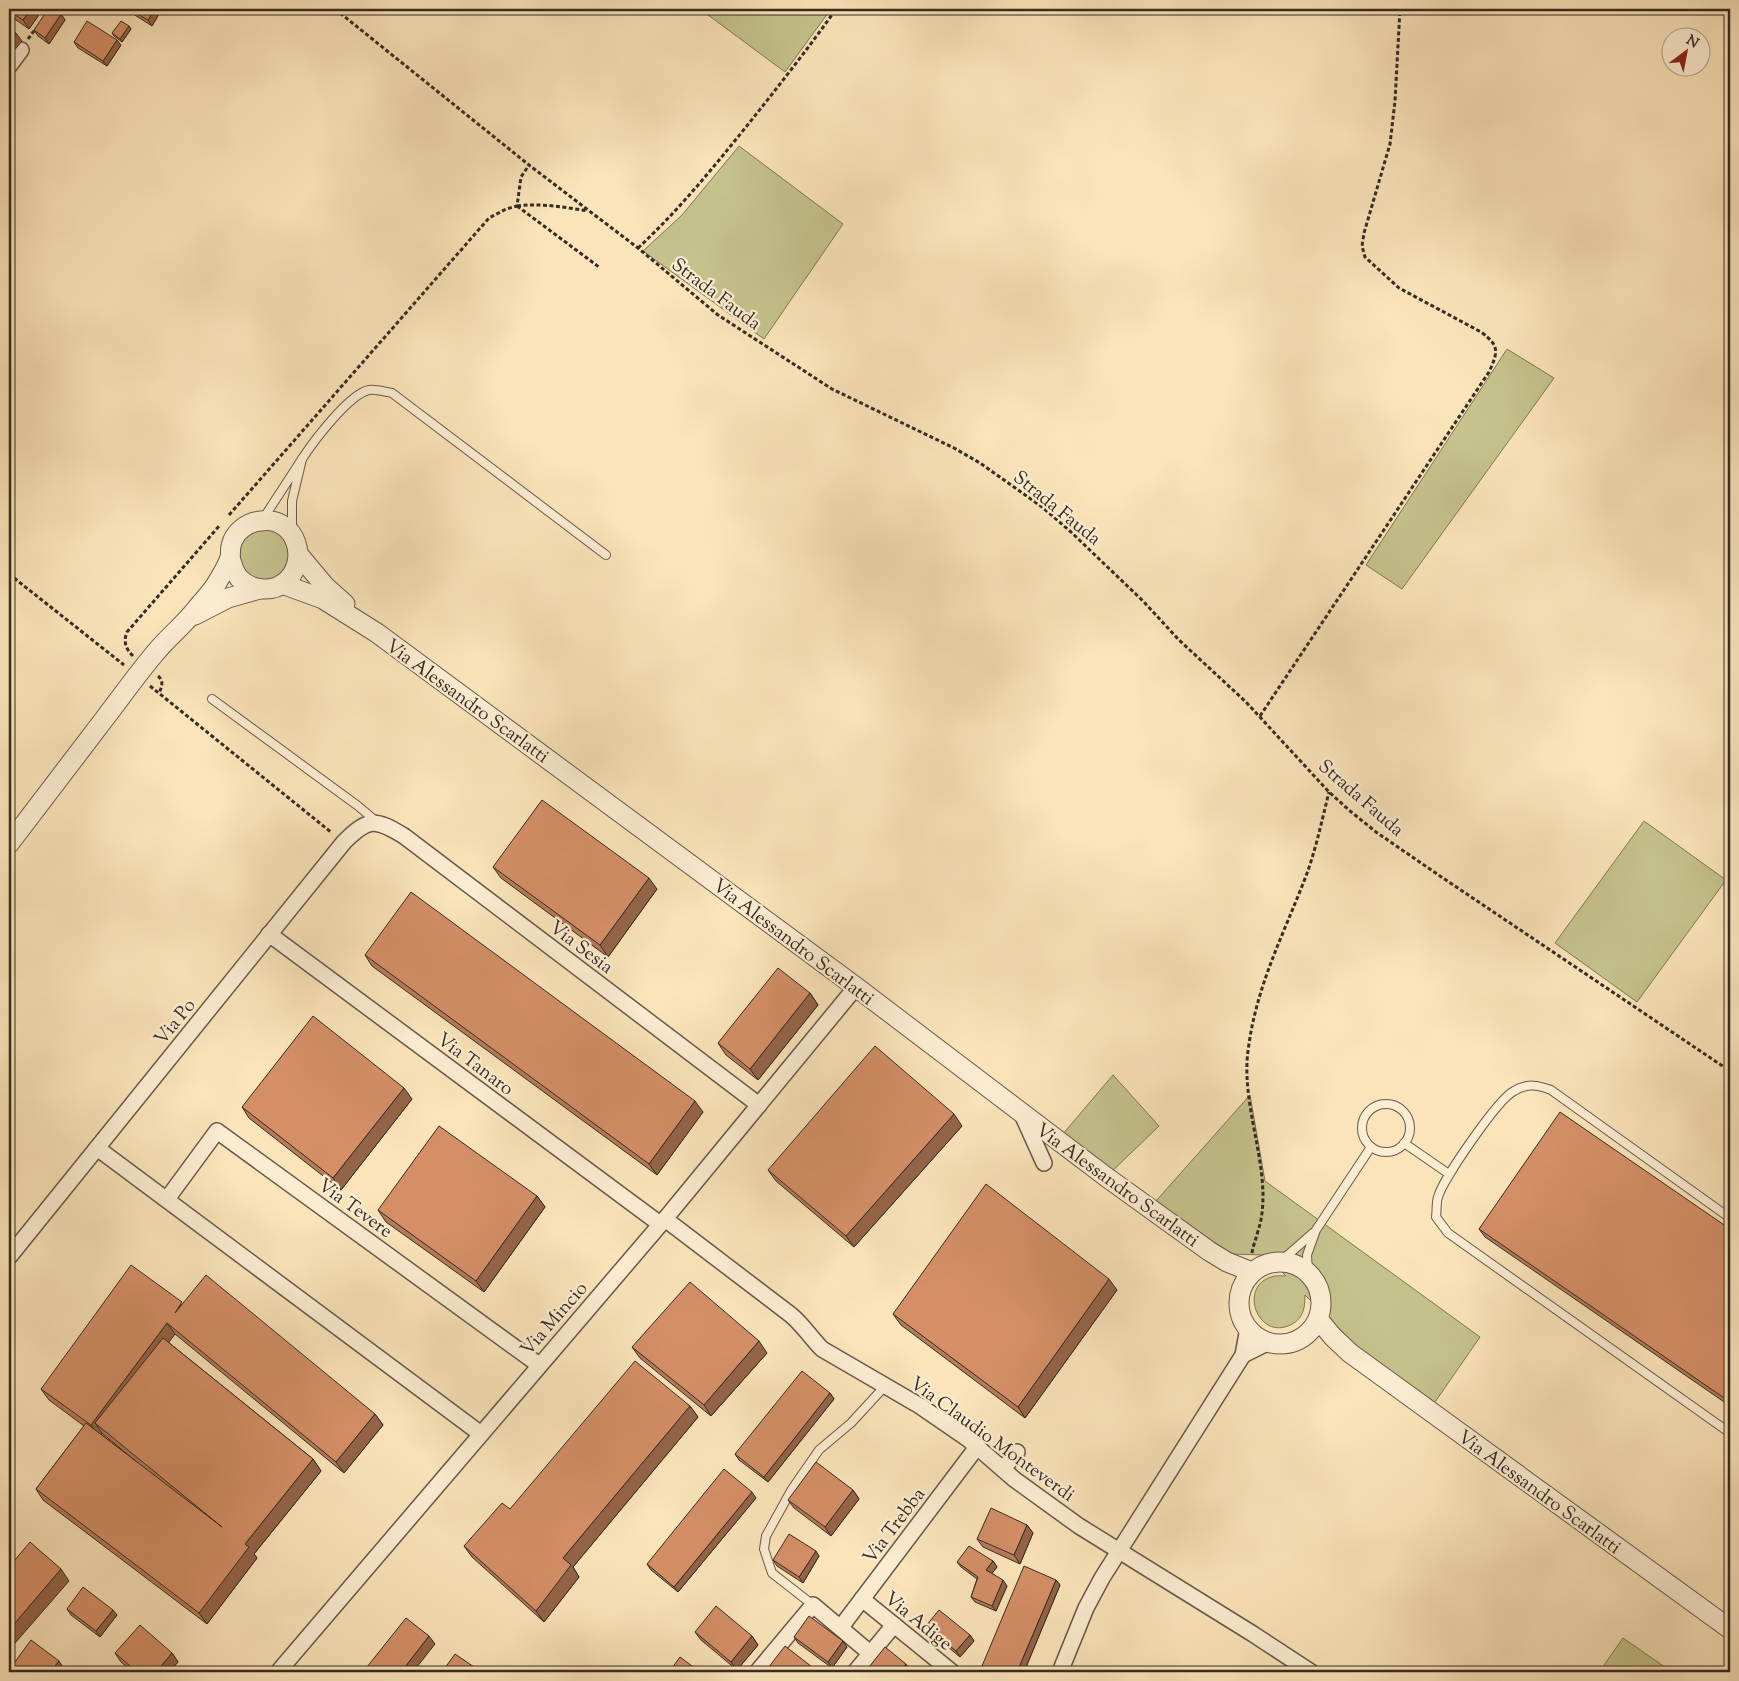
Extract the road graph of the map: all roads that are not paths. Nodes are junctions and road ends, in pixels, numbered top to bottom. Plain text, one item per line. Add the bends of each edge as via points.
1 (21, 50) road end
2 (9, 66) edge
3 (302, 459) junction
4 (263, 520) junction
5 (292, 534) junction
6 (606, 554) dead end
7 (299, 555) junction
8 (230, 557) junction
9 (282, 584) junction
10 (260, 589) junction
11 (189, 618) junction
12 (377, 633) junction
13 (212, 699) dead end
14 (379, 823) junction
15 (9, 844) edge
16 (269, 934) junction
17 (856, 987) junction
18 (760, 1105) junction
19 (1021, 1112) junction
20 (1404, 1143) junction
21 (1371, 1147) junction
22 (97, 1148) junction
23 (1044, 1163) dead end
24 (1449, 1174) junction
25 (166, 1199) junction
26 (1730, 1218) edge
27 (662, 1222) junction
28 (1316, 1230) junction
29 (1209, 1251) junction
30 (9, 1257) edge
31 (1281, 1261) junction
32 (1252, 1272) junction
33 (1308, 1272) junction
34 (1241, 1291) junction
35 (1318, 1319) junction
36 (1248, 1328) junction
37 (1305, 1336) junction
38 (1268, 1342) junction
39 (1350, 1353) junction
40 (1243, 1356) junction
41 (539, 1365) junction
42 (886, 1385) junction
43 (1730, 1433) edge
44 (482, 1434) junction
45 (977, 1448) junction
46 (1016, 1452) dead end
47 (1003, 1470) junction
48 (1118, 1550) junction
49 (862, 1599) junction
50 (813, 1605) junction
51 (894, 1625) junction
52 (841, 1627) junction
53 (1730, 1629) edge
54 (870, 1654) junction
55 (278, 1672) edge
56 (757, 1672) edge
57 (855, 1672) edge
58 (952, 1672) edge
59 (1060, 1672) edge
60 (1310, 1672) edge

1 - 2 street
3 - 4 lane
3 - 5 lane via 292,501
3 - 6 lane via 316,437 353,399 369,390 392,393
4 - 5 street via 273,521
4 - 8 street via 252,522 236,535
5 - 7 street
7 - 9 street via 297,567
7 - 12 street, Via Alessandro Scarlatti via 325,586
8 - 10 street via 239,578
8 - 11 street via 217,583
9 - 10 street
9 - 12 street, Via Alessandro Scarlatti via 323,599
10 - 11 street via 228,598
11 - 15 street via 142,669
12 - 17 street, Via Alessandro Scarlatti
13 - 14 lane
14 - 16 street, Via Po via 359,828 344,842
14 - 18 street, Via Sesia via 404,836
16 - 22 street, Via Po
16 - 27 street, Via Tanaro
17 - 18 street, Via Mincio
17 - 19 street, Via Alessandro Scarlatti
18 - 27 street, Via Mincio
19 - 23 street
19 - 29 street, Via Alessandro Scarlatti
20 - 21 lane via 1395,1151 1387,1152
20 - 21 lane via 1410,1132 1407,1116 1396,1106 1381,1105 1368,1113 1362,1127
20 - 24 lane
21 - 28 lane
22 - 25 street
22 - 30 street, Via Po
24 - 26 lane via 1512,1091 1537,1085 1551,1090
24 - 43 lane via 1438,1198 1436,1217 1448,1233
25 - 41 street, Via Tevere via 217,1131
25 - 44 street
27 - 41 street, Via Mincio
27 - 42 street, Via Claudio Monteverdi via 791,1315 822,1349
28 - 31 lane
28 - 33 lane via 1307,1255
29 - 32 street, Via Alessandro Scarlatti
29 - 34 street, Via Alessandro Scarlatti
31 - 32 street via 1260,1266
31 - 33 street
32 - 34 street
33 - 35 street via 1322,1299
34 - 36 street via 1239,1304
35 - 37 street
35 - 39 street, Via Alessandro Scarlatti
36 - 38 street
36 - 40 street
37 - 38 street via 1294,1342
37 - 39 street, Via Alessandro Scarlatti
38 - 40 street
39 - 53 street, Via Alessandro Scarlatti
40 - 48 street via 1196,1418
41 - 44 street, Via Mincio
42 - 45 street, Via Claudio Monteverdi
42 - 50 lane via 851,1423 819,1450 792,1489 766,1536 764,1548 772,1573
44 - 55 street, Via Mincio
45 - 47 street, Via Claudio Monteverdi
45 - 49 street, Via Trebba
46 - 47 street
47 - 48 street, Via Claudio Monteverdi via 1079,1526
48 - 59 street via 1086,1608
48 - 60 street, Via Claudio Monteverdi
49 - 51 street, Via Adige
49 - 52 street, Via Trebba
50 - 52 street
50 - 56 street
51 - 54 street
51 - 58 street, Via Adige
52 - 54 street
54 - 57 street

